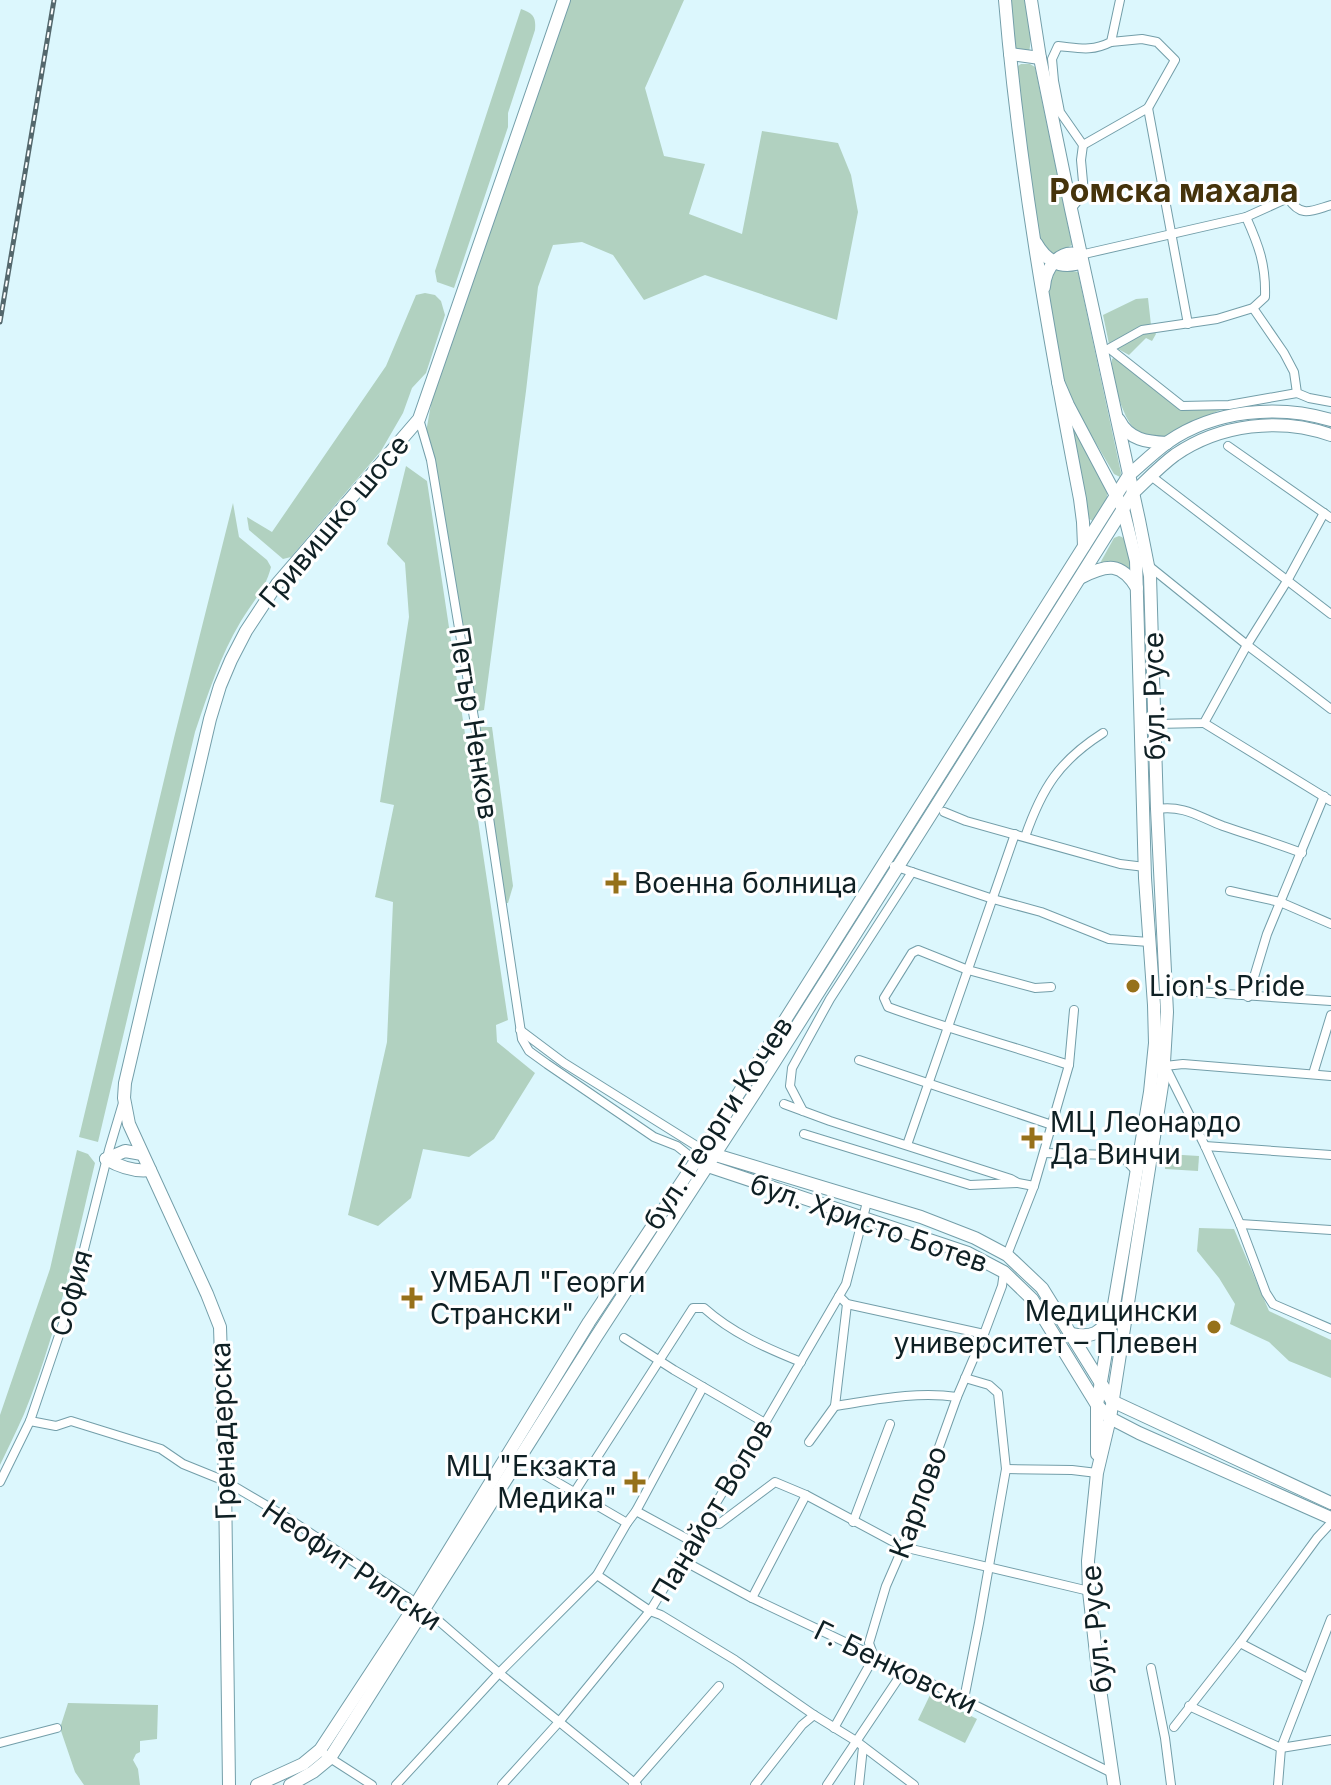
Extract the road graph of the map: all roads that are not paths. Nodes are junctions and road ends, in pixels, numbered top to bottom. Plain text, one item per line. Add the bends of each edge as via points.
1 (564, 0) edge
2 (1005, 0) edge
3 (1031, 0) edge
4 (1120, 0) edge
5 (1111, 42) junction
6 (1010, 54) junction
7 (1040, 58) junction
8 (1148, 108) junction
9 (1083, 145) junction
10 (1331, 205) edge
11 (1071, 209) junction
12 (1246, 217) junction
13 (1030, 221) junction
14 (1172, 233) junction
15 (1080, 255) junction
16 (1054, 262) junction
17 (1044, 308) junction
18 (1253, 308) junction
19 (1188, 324) junction
20 (1106, 351) junction
21 (1058, 382) junction
22 (1297, 393) junction
23 (1331, 402) edge
24 (1115, 413) junction
25 (419, 419) junction
26 (1331, 420) edge
27 (1331, 435) edge
28 (1167, 443) junction
29 (1228, 446) dead end
30 (1129, 475) junction
31 (1151, 476) junction
32 (1116, 493) junction
33 (1133, 493) junction
34 (1123, 509) junction
35 (1327, 516) edge
36 (1084, 546) junction
37 (1148, 565) junction
38 (1080, 579) junction
39 (1287, 581) junction
40 (1138, 588) junction
41 (1331, 614) edge
42 (1247, 645) junction
43 (1331, 709) edge
44 (1204, 723) junction
45 (1155, 724) junction
46 (1103, 733) dead end
47 (1327, 798) edge
48 (1157, 809) junction
49 (944, 812) dead end
50 (1020, 835) junction
51 (1302, 853) junction
52 (885, 860) junction
53 (897, 867) junction
54 (1145, 867) junction
55 (912, 872) junction
56 (1230, 891) dead end
57 (993, 899) junction
58 (1280, 902) junction
59 (1331, 924) edge
60 (877, 926) junction
61 (852, 936) junction
62 (1149, 942) junction
63 (968, 970) junction
64 (1051, 987) dead end
65 (1166, 990) junction
66 (1248, 997) junction
67 (1331, 1001) edge
68 (1074, 1010) dead end
69 (1331, 1015) edge
70 (946, 1028) junction
71 (520, 1030) junction
72 (859, 1060) dead end
73 (1069, 1065) junction
74 (1165, 1066) junction
75 (1313, 1074) junction
76 (1331, 1076) edge
77 (927, 1083) junction
78 (1155, 1093) junction
79 (1179, 1096) junction
80 (124, 1098) junction
81 (784, 1104) dead end
82 (803, 1111) junction
83 (1052, 1125) junction
84 (804, 1134) dead end
85 (907, 1145) junction
86 (1205, 1146) junction
87 (1044, 1153) junction
88 (142, 1154) junction
89 (1331, 1155) edge
90 (705, 1158) junction
91 (106, 1159) junction
92 (150, 1170) junction
93 (1136, 1171) junction
94 (1018, 1183) junction
95 (1034, 1186) junction
96 (867, 1202) junction
97 (863, 1218) junction
98 (1240, 1224) junction
99 (1331, 1230) edge
100 (1007, 1255) junction
101 (1004, 1272) junction
102 (839, 1296) junction
103 (847, 1304) junction
104 (1114, 1308) junction
105 (1331, 1329) edge
106 (984, 1334) junction
107 (1071, 1334) junction
108 (624, 1338) dead end
109 (659, 1360) junction
110 (801, 1362) junction
111 (965, 1378) junction
112 (1100, 1383) junction
113 (703, 1387) junction
114 (957, 1397) junction
115 (1112, 1401) junction
116 (1097, 1405) junction
117 (835, 1406) junction
118 (1110, 1418) junction
119 (30, 1421) junction
120 (765, 1423) junction
121 (890, 1424) dead end
122 (1139, 1433) junction
123 (809, 1442) dead end
124 (1103, 1449) junction
125 (515, 1453) junction
126 (1006, 1469) junction
127 (1097, 1473) junction
128 (225, 1481) junction
129 (0, 1482) edge
130 (574, 1493) junction
131 (806, 1495) junction
132 (1331, 1503) edge
133 (636, 1511) junction
134 (1331, 1521) edge
135 (704, 1522) junction
136 (853, 1522) junction
137 (627, 1523) junction
138 (693, 1542) junction
139 (903, 1547) junction
140 (682, 1560) junction
141 (989, 1569) junction
142 (597, 1575) junction
143 (1089, 1591) junction
144 (752, 1598) junction
145 (421, 1606) junction
146 (650, 1611) junction
147 (1331, 1619) edge
148 (1240, 1643) junction
149 (874, 1657) junction
150 (1151, 1668) dead end
151 (904, 1670) junction
152 (499, 1673) junction
153 (1307, 1678) junction
154 (719, 1686) dead end
155 (964, 1699) junction
156 (1189, 1706) junction
157 (814, 1715) junction
158 (559, 1722) junction
159 (1174, 1727) dead end
160 (57, 1728) dead end
161 (834, 1728) junction
162 (1331, 1740) edge
163 (0, 1743) edge
164 (859, 1744) junction
165 (1281, 1748) junction
166 (325, 1754) junction
167 (1113, 1779) edge
168 (635, 1784) edge
169 (229, 1785) edge
170 (257, 1785) edge
171 (290, 1785) edge
172 (372, 1785) edge
173 (396, 1785) edge
174 (502, 1785) edge
175 (755, 1785) edge
176 (827, 1785) edge
177 (859, 1785) edge
178 (914, 1785) edge
179 (1171, 1785) edge
180 (1278, 1785) edge

1 - 25 main road, Гривишко шосе
2 - 6 main road, бул. Русе
3 - 7 main road, бул. Русе
4 - 5 street
5 - 8 street via 1157,42 1175,60
5 - 9 street via 1089,49 1058,46 1052,59 1060,112
6 - 7 main road
6 - 13 main road, бул. Русе
7 - 11 main road, бул. Русе
8 - 9 street
8 - 14 street
9 - 11 street via 1084,193
10 - 12 street via 1304,211 1288,198
11 - 15 main road, бул. Русе
12 - 14 street
12 - 18 street via 1266,277 1265,297
13 - 16 main road via 1038,246
13 - 17 main road, бул. Русе
14 - 15 street
14 - 19 street
15 - 16 main road via 1074,265
15 - 20 main road, бул. Русе
16 - 17 main road via 1044,279
17 - 21 main road, бул. Русе
18 - 19 street
18 - 22 street via 1294,372
19 - 20 street via 1142,330
20 - 22 street via 1182,406 1229,405
20 - 24 main road, бул. Русе
21 - 32 main road, бул. Русе
21 - 36 main road, бул. Русе
22 - 23 street
24 - 28 main road via 1132,436
24 - 30 main road, бул. Русе
25 - 71 street, Петър Ненков via 434,475
25 - 80 main road, Гривишко шосе via 277,584 246,631 220,686
26 - 28 main road, бул. Георги Кочев via 1296,412 1245,414 1199,426
27 - 31 main road, бул. Георги Кочев via 1286,425 1236,429 1187,448
28 - 30 main road, бул. Георги Кочев
29 - 35 street
30 - 32 main road, бул. Георги Кочев
30 - 33 main road, бул. Русе
31 - 33 main road, бул. Георги Кочев
31 - 39 street
32 - 34 main road, бул. Русе
32 - 36 main road, бул. Георги Кочев
33 - 34 main road, бул. Георги Кочев
33 - 37 main road, бул. Русе
34 - 38 main road, бул. Георги Кочев
34 - 40 main road, бул. Русе
35 - 39 street
36 - 52 main road, бул. Георги Кочев
37 - 42 street
37 - 45 main road, бул. Русе
38 - 40 main road via 1113,568 1128,574
38 - 53 main road, бул. Георги Кочев
39 - 41 street
39 - 42 street
40 - 54 main road, бул. Русе
42 - 43 street
42 - 44 street
44 - 45 street
44 - 47 street
45 - 48 main road, бул. Русе
46 - 50 street via 1057,772
47 - 51 street
48 - 51 street via 1184,809
48 - 65 main road, бул. Русе
49 - 50 street
50 - 54 street
50 - 57 street
51 - 58 street
52 - 53 street
52 - 90 main road, бул. Георги Кочев
53 - 55 street
53 - 61 main road, бул. Георги Кочев
54 - 62 main road, бул. Русе
55 - 57 street
55 - 60 street
56 - 58 street
57 - 62 street via 1109,939
57 - 63 street
58 - 59 street
58 - 66 street
60 - 61 street
60 - 82 street via 792,1068 790,1086
61 - 90 main road, бул. Георги Кочев
62 - 78 main road, бул. Русе
63 - 64 street via 1035,988
63 - 70 street
63 - 70 street via 918,950 884,998 888,1007
65 - 66 street
65 - 74 main road, бул. Русе
66 - 67 street
68 - 73 street
69 - 75 street
70 - 73 street
70 - 77 street
71 - 90 street
71 - 90 street, Петър Ненков via 529,1051 654,1137
72 - 77 street
73 - 83 street
74 - 75 street
74 - 78 main road, бул. Русе
74 - 79 street
75 - 76 street
77 - 83 street
77 - 85 street
78 - 79 street
78 - 93 main road, бул. Русе
78 - 115 main road, бул. Русе
79 - 86 street
80 - 88 main road, Гренадерска
80 - 91 street, София
81 - 82 street
82 - 85 street
83 - 87 street
84 - 94 street via 970,1185
85 - 94 street
86 - 89 street
86 - 98 street
87 - 93 street via 1122,1156
87 - 95 street
88 - 91 main road via 125,1151
88 - 92 main road, Гренадерска
90 - 96 main road, бул. Христо Ботев
90 - 97 main road, бул. Христо Ботев
90 - 125 main road, бул. Георги Кочев via 589,1322
91 - 92 main road via 132,1170
91 - 119 street, София via 72,1297
92 - 128 main road, Гренадерска via 220,1327
93 - 104 main road, бул. Русе
94 - 95 street
95 - 100 street
96 - 97 street, Панайот Волов
96 - 100 main road, бул. Христо Ботев via 921,1217
97 - 101 main road, бул. Христо Ботев via 968,1253
97 - 102 street, Панайот Волов
98 - 99 street
98 - 105 street via 1273,1304
100 - 107 main road, бул. Христо Ботев via 1042,1288
101 - 106 street, Карлово
101 - 116 main road, бул. Христо Ботев via 1032,1299
102 - 103 street
102 - 110 street, Панайот Волов
103 - 106 street
103 - 117 street
104 - 107 main road via 1092,1335
104 - 112 main road, бул. Русе
106 - 111 street, Карлово
107 - 112 main road, бул. Христо Ботев
108 - 109 street
109 - 110 street via 693,1308 704,1308 761,1346
109 - 113 street
109 - 130 street
110 - 120 street, Панайот Волов
111 - 114 street, Карлово
111 - 126 street via 998,1393
112 - 115 main road, бул. Христо Ботев
112 - 116 main road, бул. Русе
113 - 120 street
113 - 133 street
114 - 117 street via 911,1395
114 - 139 street, Карлово
115 - 118 main road, бул. Русе
115 - 132 main road
116 - 118 main road, бул. Христо Ботев
116 - 127 main road, бул. Русе
117 - 123 street
118 - 122 main road, бул. Христо Ботев
118 - 124 main road, бул. Русе
119 - 128 street, Неофит Рилски via 56,1426 71,1421 161,1449
119 - 129 street, София
120 - 135 street, Панайот Волов
121 - 136 street
122 - 124 main road via 1121,1433
122 - 134 main road, бул. Христо Ботев
124 - 127 main road, бул. Русе
125 - 130 street
125 - 145 main road, бул. Георги Кочев
126 - 127 street
126 - 141 street
127 - 143 main road, бул. Русе
128 - 145 street, Неофит Рилски
128 - 169 main road, Гренадерска
130 - 137 street
131 - 135 street via 775,1482 719,1524
131 - 136 street
131 - 144 street
133 - 137 street
133 - 138 street
134 - 148 street
135 - 138 street, Панайот Волов
136 - 139 street
137 - 142 street
138 - 140 street, Панайот Волов
139 - 141 street
139 - 149 street, Карлово via 869,1643
140 - 144 street, Г. Бенковски
140 - 146 street, Панайот Волов
141 - 143 street
141 - 155 street
142 - 146 street
142 - 152 street
143 - 167 main road, бул. Русе
144 - 149 street, Г. Бенковски
145 - 152 street, Неофит Рилски
145 - 166 main road, бул. Георги Кочев
146 - 157 street via 735,1660
146 - 158 street, Панайот Волов
147 - 153 street
148 - 153 street
148 - 156 street
149 - 151 street, Г. Бенковски
149 - 161 street, Карлово
150 - 179 street
151 - 155 street, Г. Бенковски
151 - 164 street
152 - 158 street, Неофит Рилски
152 - 173 street
153 - 165 street
154 - 168 street
155 - 167 street, Г. Бенковски
156 - 159 street
156 - 165 street
157 - 161 street
157 - 175 street
158 - 168 street, Неофит Рилски
158 - 174 street, Панайот Волов
160 - 163 street
161 - 164 street
162 - 165 street
164 - 176 street
164 - 177 street
164 - 178 street
165 - 180 street
166 - 170 main road, бул. Георги Кочев
166 - 171 main road, бул. Георги Кочев via 313,1772
166 - 172 street

